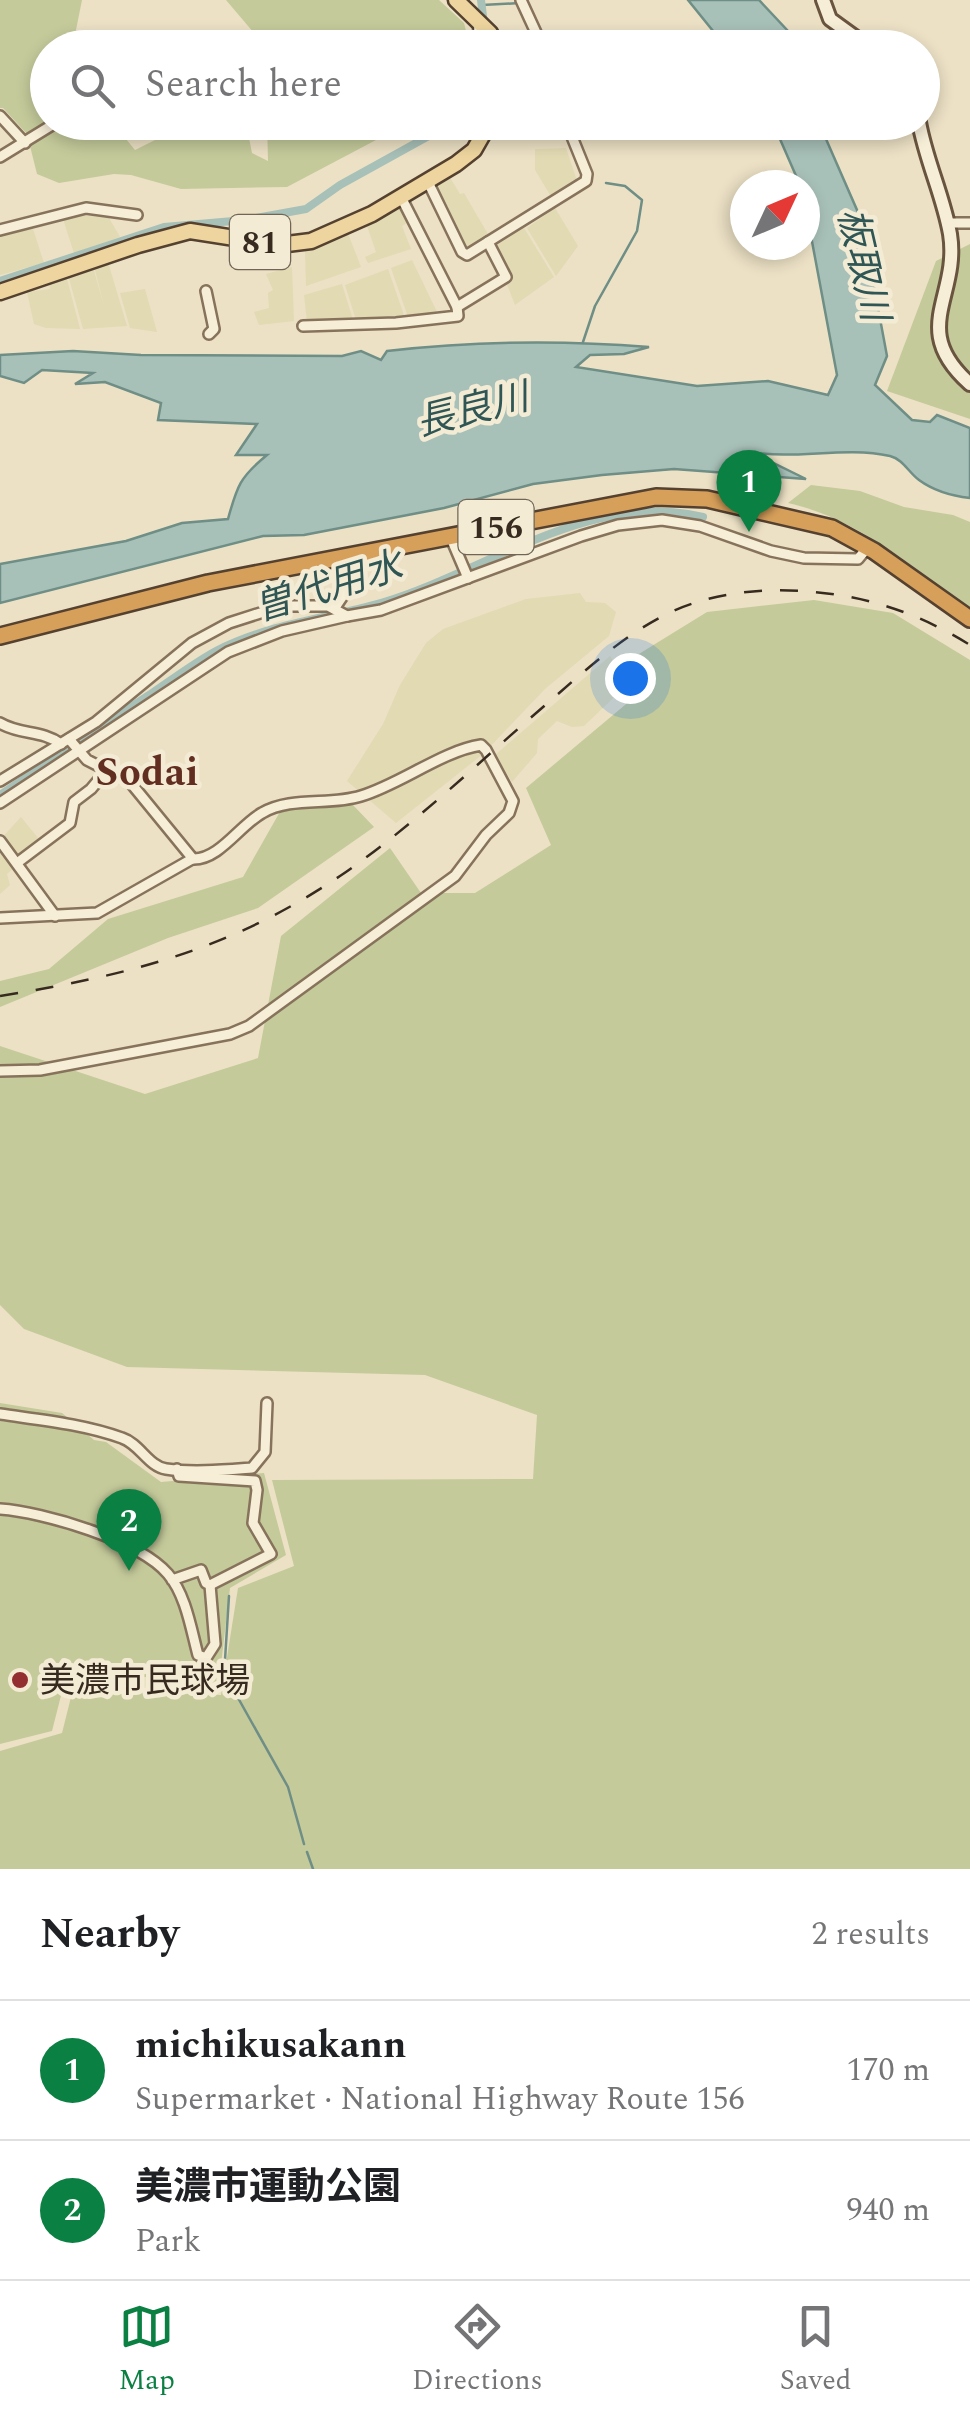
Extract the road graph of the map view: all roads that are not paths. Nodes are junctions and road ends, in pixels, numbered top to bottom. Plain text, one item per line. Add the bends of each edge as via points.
1 (456, 0) edge
2 (521, 0) edge
3 (823, 0) edge
4 (483, 26) junction
5 (482, 30) edge
6 (486, 30) edge
7 (534, 30) edge
8 (846, 30) edge
9 (0, 116) edge
10 (30, 140) edge
11 (480, 140) edge
12 (573, 140) edge
13 (922, 140) edge
14 (25, 143) junction
15 (0, 157) edge
16 (428, 182) junction
17 (401, 198) junction
18 (137, 215) dead end
19 (947, 224) junction
20 (970, 224) edge
21 (0, 230) edge
22 (488, 242) junction
23 (206, 291) dead end
24 (0, 292) edge
25 (457, 307) junction
26 (302, 326) dead end
27 (209, 334) dead end
28 (970, 384) edge
29 (450, 536) junction
30 (868, 547) junction
31 (346, 557) junction
32 (465, 573) junction
33 (340, 612) junction
34 (970, 620) edge
35 (0, 636) edge
36 (126, 708) junction
37 (0, 723) edge
38 (71, 745) junction
39 (107, 770) junction
40 (0, 781) edge
41 (0, 803) edge
42 (0, 841) edge
43 (192, 859) junction
44 (17, 863) junction
45 (55, 916) junction
46 (0, 918) edge
47 (0, 1071) edge
48 (267, 1403) dead end
49 (0, 1414) edge
50 (177, 1469) junction
51 (0, 1509) edge
52 (172, 1580) junction
53 (210, 1585) junction

1 - 4 main road
2 - 7 street
3 - 8 main road via 830,18
4 - 5 street
4 - 6 main road
9 - 14 street
10 - 14 street
11 - 16 main road, 81
12 - 22 street via 586,180
13 - 19 main road
14 - 15 street
16 - 17 main road, 81
16 - 22 street via 462,252
17 - 24 main road, 81 via 296,245 190,230 148,238
17 - 25 street
18 - 21 street via 86,208
19 - 20 street
19 - 28 main road via 952,254 938,335 952,368
22 - 25 street via 506,276
23 - 27 street via 214,329
25 - 26 street via 458,316
29 - 30 highway, 156 via 632,500 680,497 800,518
29 - 31 highway, 156
29 - 32 street
30 - 32 street via 858,559 804,558 662,520 618,525
30 - 34 highway, 156
31 - 33 street via 351,584
31 - 35 highway, 156 via 208,583
32 - 33 street via 415,600
33 - 36 street via 241,646
33 - 36 street via 282,606 230,624 175,654
36 - 38 street
37 - 38 street
38 - 39 street
38 - 40 street
38 - 41 street
39 - 43 street via 130,782
39 - 44 street via 74,802 70,823
42 - 44 street
43 - 45 street via 106,910
43 - 47 street via 209,856 266,810 356,798 462,748 486,750 513,801 455,876 250,1026 40,1070
44 - 45 street
45 - 46 street
48 - 50 street via 265,1452 252,1468
49 - 50 street via 127,1440 158,1466
50 - 53 street via 179,1476 255,1481 253,1523 271,1554
51 - 52 street via 84,1528 138,1551
52 - 53 street via 201,1570
52 - 53 street via 198,1655 206,1658 216,1644

